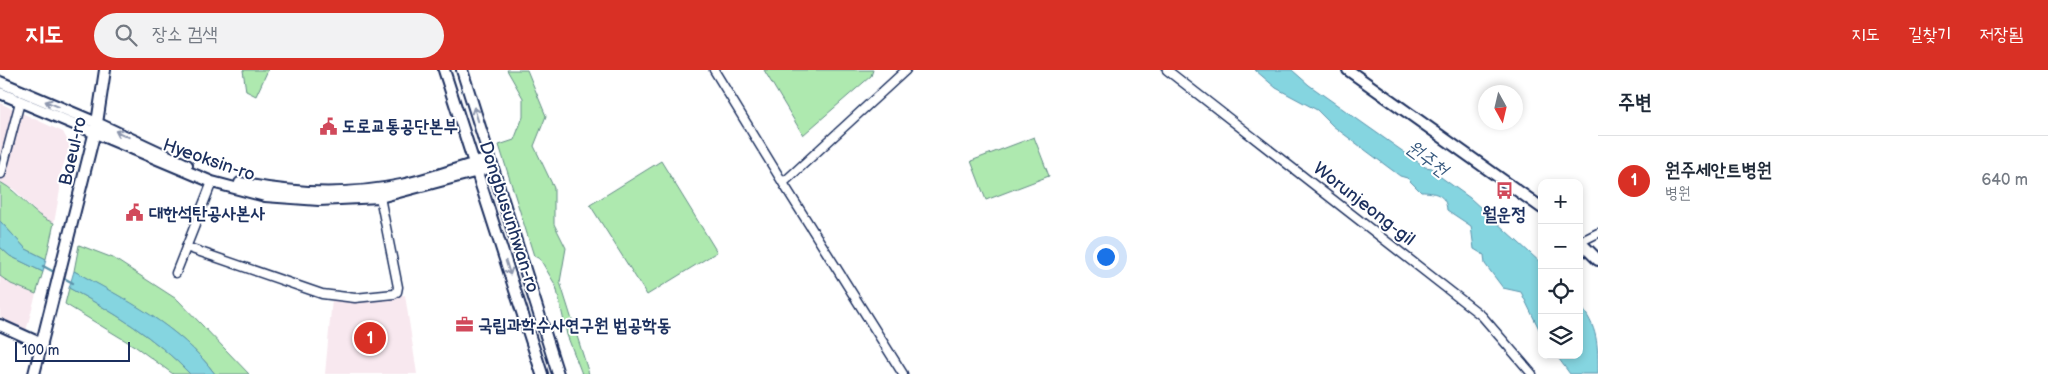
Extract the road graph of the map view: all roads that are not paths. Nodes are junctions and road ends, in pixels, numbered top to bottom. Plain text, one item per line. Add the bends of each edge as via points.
1 (105, 70) edge
2 (444, 70) edge
3 (462, 70) edge
4 (714, 70) edge
5 (906, 70) edge
6 (1167, 70) edge
7 (1348, 70) edge
8 (0, 82) edge
9 (0, 92) edge
10 (20, 102) junction
11 (98, 123) junction
12 (95, 133) junction
13 (3, 154) edge
14 (491, 163) junction
15 (476, 167) junction
16 (1, 174) dead end
17 (213, 180) junction
18 (783, 183) junction
19 (380, 197) junction
20 (1538, 205) edge
21 (1598, 233) edge
22 (1583, 240) edge
23 (1583, 245) edge
24 (186, 247) junction
25 (1598, 260) edge
26 (176, 273) dead end
27 (0, 325) edge
28 (42, 344) junction
29 (34, 374) edge
30 (542, 374) edge
31 (558, 374) edge
32 (903, 374) edge
33 (1532, 374) edge

1 - 11 street, Baeul-ro
2 - 15 street, Dongbusunhwan-ro
14 -> 3 street, Dongbusunhwan-ro
4 - 18 street
5 - 18 street
6 - 33 street, Worunjeong-gil via 1482,316
7 - 20 street
11 -> 8 street, Hyeoksin-ro
9 - 10 street, Hyeoksin-ro
10 - 12 street, Hyeoksin-ro
10 - 13 street
11 - 12 street, Baeul-ro
17 -> 11 street, Hyeoksin-ro
12 - 17 street, Hyeoksin-ro
12 - 28 street, Baeul-ro
13 - 16 street
14 - 15 street
14 - 31 street, Dongbusunhwan-ro
15 - 17 street, Hyeoksin-ro via 402,185 315,193
15 - 19 street, Hyeoksin-ro
15 -> 30 street, Dongbusunhwan-ro
17 - 19 street, Hyeoksin-ro via 265,196 302,200
17 - 24 street
18 - 32 street
19 - 24 street via 398,287 394,294 355,298 322,294
21 - 22 street
23 - 25 street
24 - 26 street
27 - 28 street
28 - 29 street

